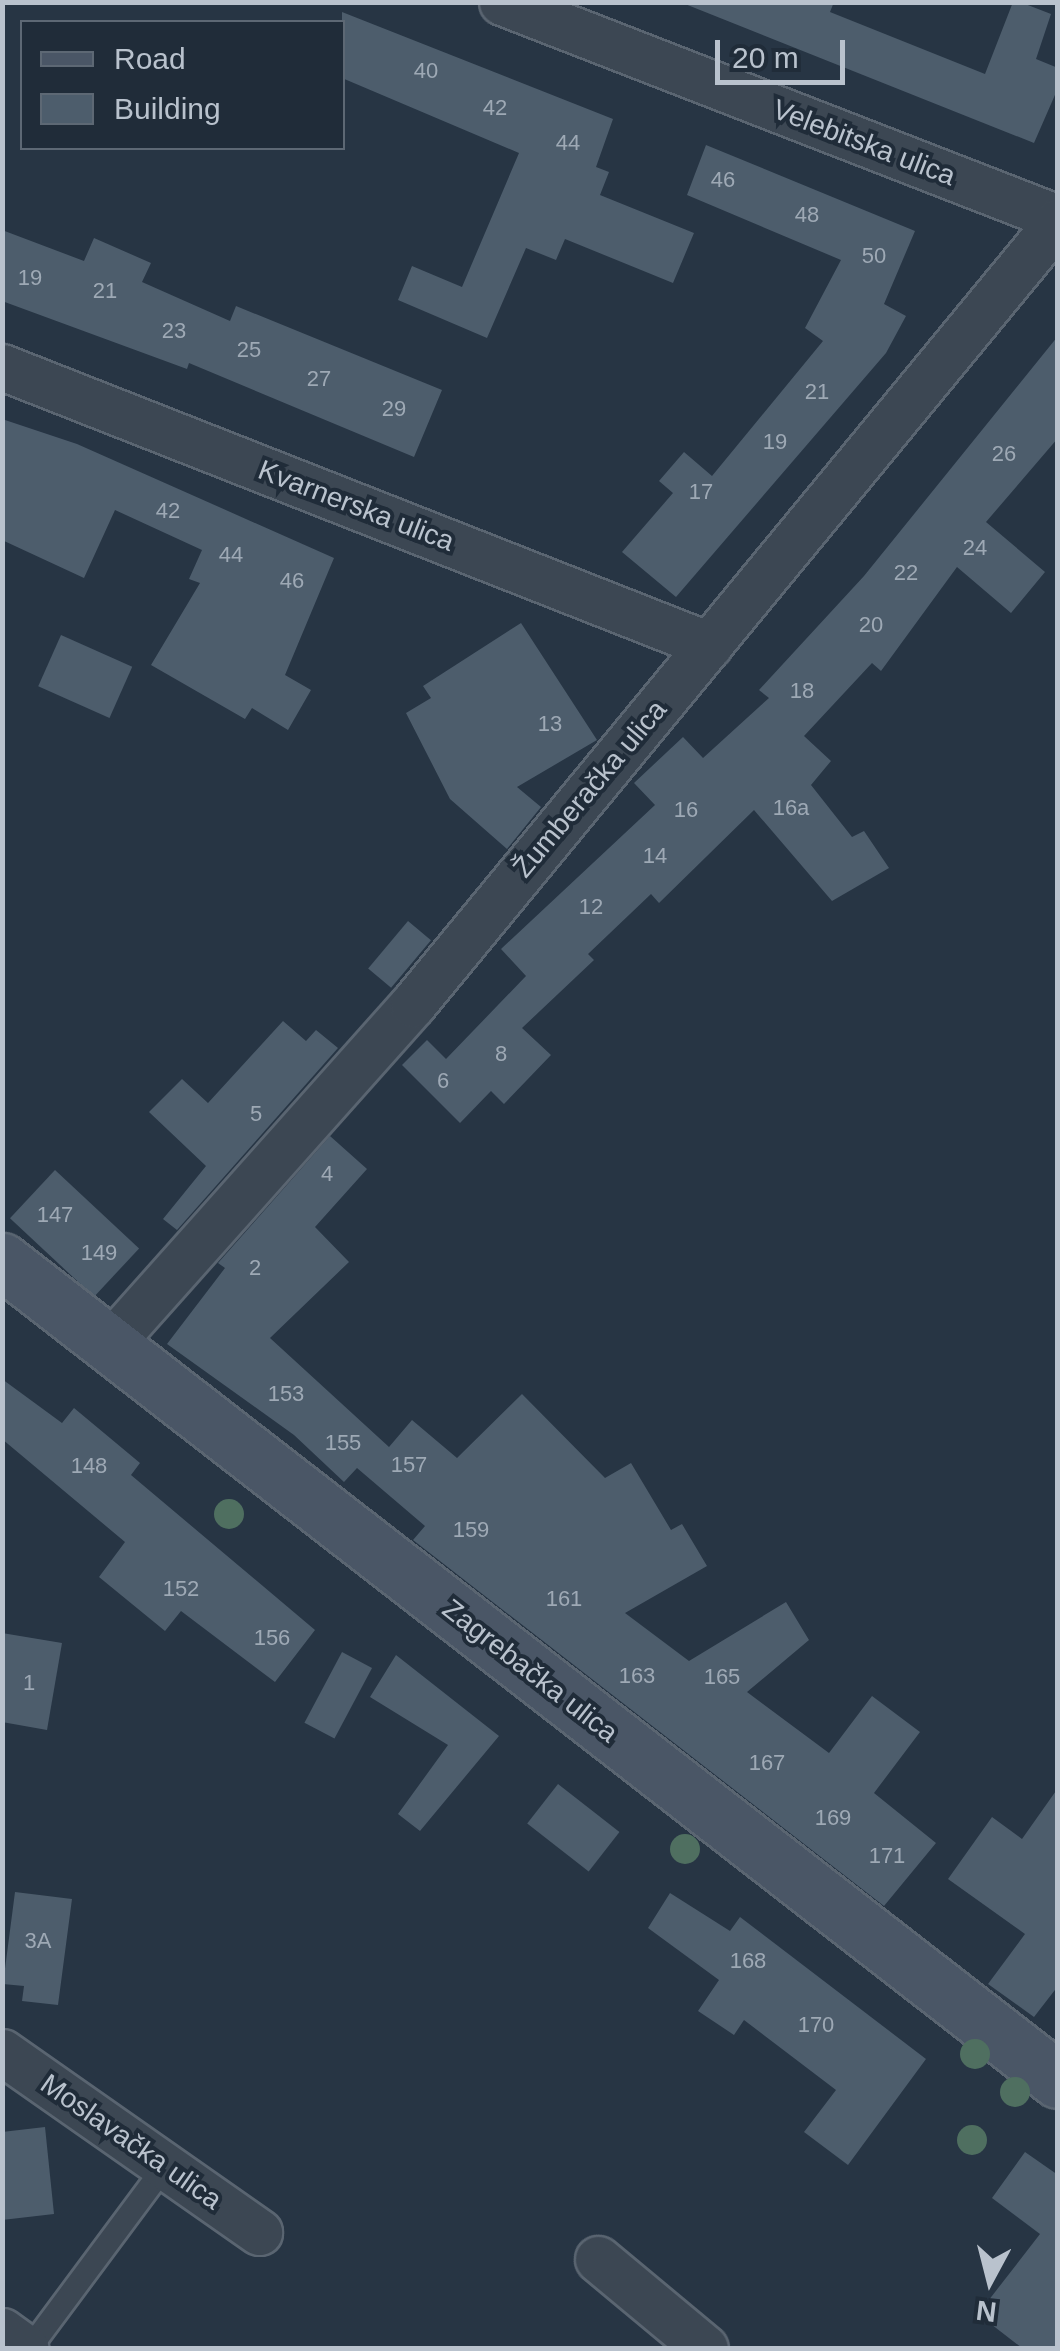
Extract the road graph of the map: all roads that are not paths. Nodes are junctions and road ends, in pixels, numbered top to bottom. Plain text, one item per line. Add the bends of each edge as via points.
1 (502, 2) edge
2 (1058, 220) edge
3 (2, 368) edge
4 (709, 644) junction
5 (2, 1261) edge
6 (110, 1344) junction
7 (2, 2052) edge
8 (1058, 2080) edge
9 (165, 2166) junction
10 (259, 2232) dead end
11 (598, 2259) dead end
12 (2, 2331) edge
13 (27, 2348) edge
14 (705, 2348) edge

1 - 2 street, Velebitska ulica
2 - 4 street, Žumberačka ulica
3 - 4 street, Kvarnerska ulica
4 - 6 street, Žumberačka ulica via 413,1004
5 - 6 main road, Zagrebačka ulica
6 - 8 main road, Zagrebačka ulica
7 - 9 street, Moslavačka ulica
9 - 10 street, Moslavačka ulica
9 - 13 lane
11 - 14 street
12 - 13 street

